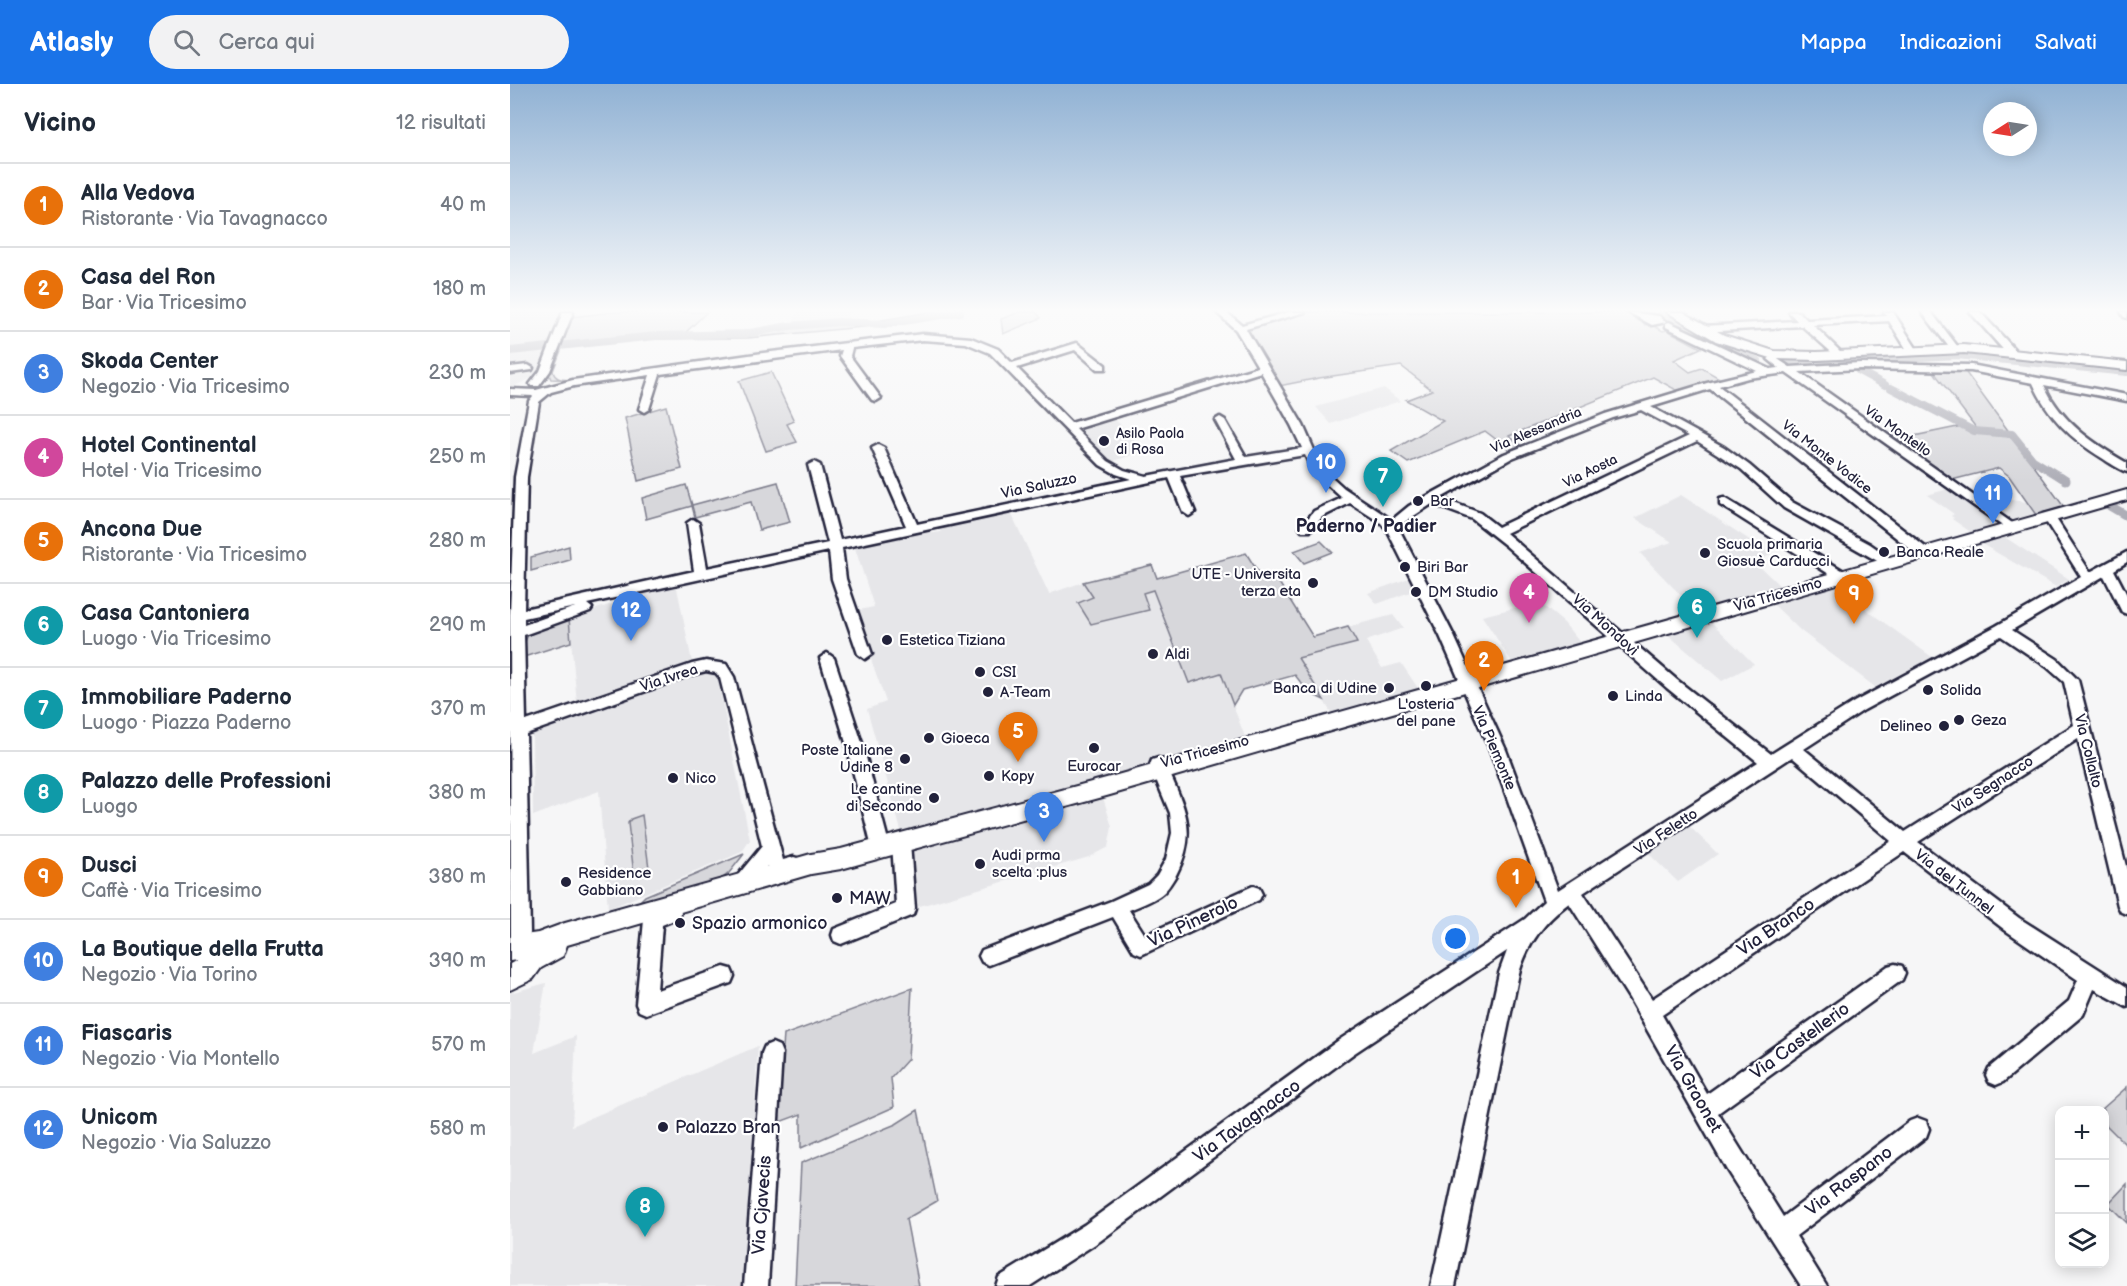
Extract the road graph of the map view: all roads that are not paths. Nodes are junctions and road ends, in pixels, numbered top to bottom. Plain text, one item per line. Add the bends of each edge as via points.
1 (528, 368) dead end
2 (546, 368) edge
3 (677, 368) edge
4 (854, 368) edge
5 (1012, 368) edge
6 (1264, 368) joint
7 (1758, 368) edge
8 (1766, 368) edge
9 (1821, 368) edge
10 (1972, 368) edge
11 (511, 370) edge
12 (1785, 370) junction
13 (545, 371) junction
14 (656, 371) junction
15 (1764, 371) junction
16 (2036, 379) junction
17 (1711, 385) junction
18 (549, 386) junction
19 (510, 391) edge
20 (533, 392) junction
21 (2121, 397) edge
22 (876, 398) dead end
23 (1642, 406) junction
24 (644, 409) dead end
25 (2127, 411) edge
26 (1220, 420) dead end
27 (1070, 427) junction
28 (1696, 437) junction
29 (878, 448) dead end
30 (1308, 452) junction
31 (1243, 461) junction
32 (814, 465) dead end
33 (2127, 468) edge
34 (1173, 474) junction
35 (1147, 479) junction
36 (2127, 495) edge
37 (1351, 498) junction
38 (1431, 499) junction
39 (1724, 502) dead end
40 (1189, 512) dead end
41 (2049, 517) junction
42 (1392, 522) junction
43 (693, 523) dead end
44 (1306, 528) dead end
45 (2011, 528) junction
46 (913, 529) junction
47 (1498, 532) junction
48 (514, 543) edge
49 (835, 546) junction
50 (1924, 553) junction
51 (2125, 560) edge
52 (1888, 563) junction
53 (2107, 569) junction
54 (701, 574) junction
55 (1842, 576) junction
56 (2089, 580) junction
57 (2127, 609) edge
58 (518, 623) junction
59 (2001, 630) junction
60 (1622, 639) junction
61 (865, 654) dead end
62 (827, 658) dead end
63 (1467, 684) junction
64 (2082, 728) junction
65 (519, 730) junction
66 (1794, 750) junction
67 (1772, 764) junction
68 (1159, 768) junction
69 (1904, 842) junction
70 (768, 843) junction
71 (891, 846) junction
72 (833, 860) junction
73 (742, 884) junction
74 (717, 891) junction
75 (1253, 894) dead end
76 (1563, 897) junction
77 (2127, 906) edge
78 (1118, 907) junction
79 (654, 920) junction
80 (1530, 925) junction
81 (841, 935) dead end
82 (522, 951) edge
83 (1485, 954) junction
84 (989, 956) dead end
85 (1509, 973) junction
86 (1895, 974) dead end
87 (724, 976) dead end
88 (2090, 976) junction
89 (510, 978) edge
90 (2127, 997) edge
91 (1649, 1012) junction
92 (772, 1053) dead end
93 (1996, 1075) dead end
94 (1705, 1109) junction
95 (1918, 1129) dead end
96 (1781, 1233) junction
97 (756, 1286) edge
98 (1008, 1286) edge
99 (1443, 1286) edge
100 (1815, 1286) edge

1 - 11 street
2 - 13 street
3 - 14 street
4 - 22 street
5 - 27 street
6 - 27 street
6 - 30 street
7 - 15 street
8 - 15 street, Via Alessandria
9 - 12 street, Via Alessandria
10 - 16 street, Via Alessandria
12 - 15 street, Via Alessandria
12 - 45 street, Via Montello
13 - 18 street
13 - 20 street
14 - 18 street
14 - 24 street
15 - 17 street, Via Alessandria
16 - 21 street, Via Alessandria
16 - 33 street via 2065,427
17 - 23 street, Via Alessandria
17 - 50 street, Via Monte Vodice
18 - 20 street
18 - 20 street
19 - 20 street
20 - 48 street
21 - 25 street
23 - 28 street
23 - 38 street, Via Alessandria via 1508,456
26 - 31 street
27 - 35 street via 1110,468
28 - 47 street, Via Aosta
28 - 52 street via 1745,467 1788,505
29 - 46 street
30 - 31 street, Via Saluzzo
30 - 37 street via 1317,470
31 - 34 street, Via Saluzzo
32 - 49 street
34 - 35 street, Via Saluzzo
34 - 40 street
35 - 46 street, Via Saluzzo
36 - 41 main road, Via Tricesimo
37 - 42 street
37 - 44 street via 1318,514
38 - 42 street, Via Alessandria
38 - 47 street, Via Mondovì via 1470,513
39 - 55 street
41 - 45 main road, Via Tricesimo
41 - 56 street
42 - 63 street, Via Piemonte
43 - 54 street
45 - 50 main road, Via Tricesimo
46 - 49 street, Via Saluzzo
47 - 60 street, Via Mondovì
48 - 58 street
49 - 54 street, Via Saluzzo
49 - 61 street via 839,579
50 - 52 main road, Via Tricesimo
51 - 53 street, Via Feletto
52 - 55 main road, Via Tricesimo
53 - 56 street, Via Feletto
53 - 57 street
54 - 58 street, Via Saluzzo
55 - 60 main road, Via Tricesimo
56 - 59 street, Via Feletto
58 - 65 street
59 - 64 street, Via Collalto via 2066,675 2073,686
59 - 66 street, Via Feletto via 1859,706
60 - 63 main road, Via Tricesimo
60 - 67 street, Via Mondovì
62 - 71 street
63 - 68 main road, Via Tricesimo
63 - 76 street, Via Piemonte
64 - 69 street, Via Segnacco
64 - 77 street, Via Collalto
65 - 70 street, Via Ivrea via 692,669 721,668 727,677
65 - 82 street
66 - 67 street, Via Feletto
66 - 69 street, Via del Tunnel
67 - 76 street, Via Feletto
68 - 71 main road, Via Tricesimo via 1088,792
68 - 78 street via 1180,823 1178,847 1159,886
69 - 88 street, Via del Tunnel via 1997,915
69 - 91 street, Via Branco
70 - 72 street via 780,868
70 - 73 street
70 - 74 street
71 - 72 main road, Via Tricesimo
71 - 81 street via 906,909
72 - 73 main road, Via Tricesimo
72 - 79 main road, Via Tricesimo via 811,874
73 - 74 main road, Via Tricesimo
73 - 79 street, Via Tricesimo via 729,895
74 - 82 main road, Via Tricesimo via 566,934
75 - 78 street, Via Pinerolo via 1141,946
76 - 80 street, Via Feletto
76 - 91 street, Via Graonet via 1603,938
78 - 84 street
79 - 82 main road, Via Tricesimo
79 - 87 street via 646,1004
80 - 83 street, Via Tavagnacco
80 - 85 street, Via Feletto
82 - 89 main road, Via Tricesimo via 524,970
83 - 85 street via 1500,960
83 - 98 street, Via Tavagnacco via 1346,1047 1092,1233
85 - 99 street, Via Feletto
86 - 94 street, Via Castellerio
88 - 90 street, Via del Tunnel
88 - 93 street via 2076,1008
91 - 94 street, Via Graonet
92 - 97 street, Via Cjavecis
94 - 96 street, Via Graonet
95 - 96 street, Via Raspano
96 - 100 street, Via Graonet

